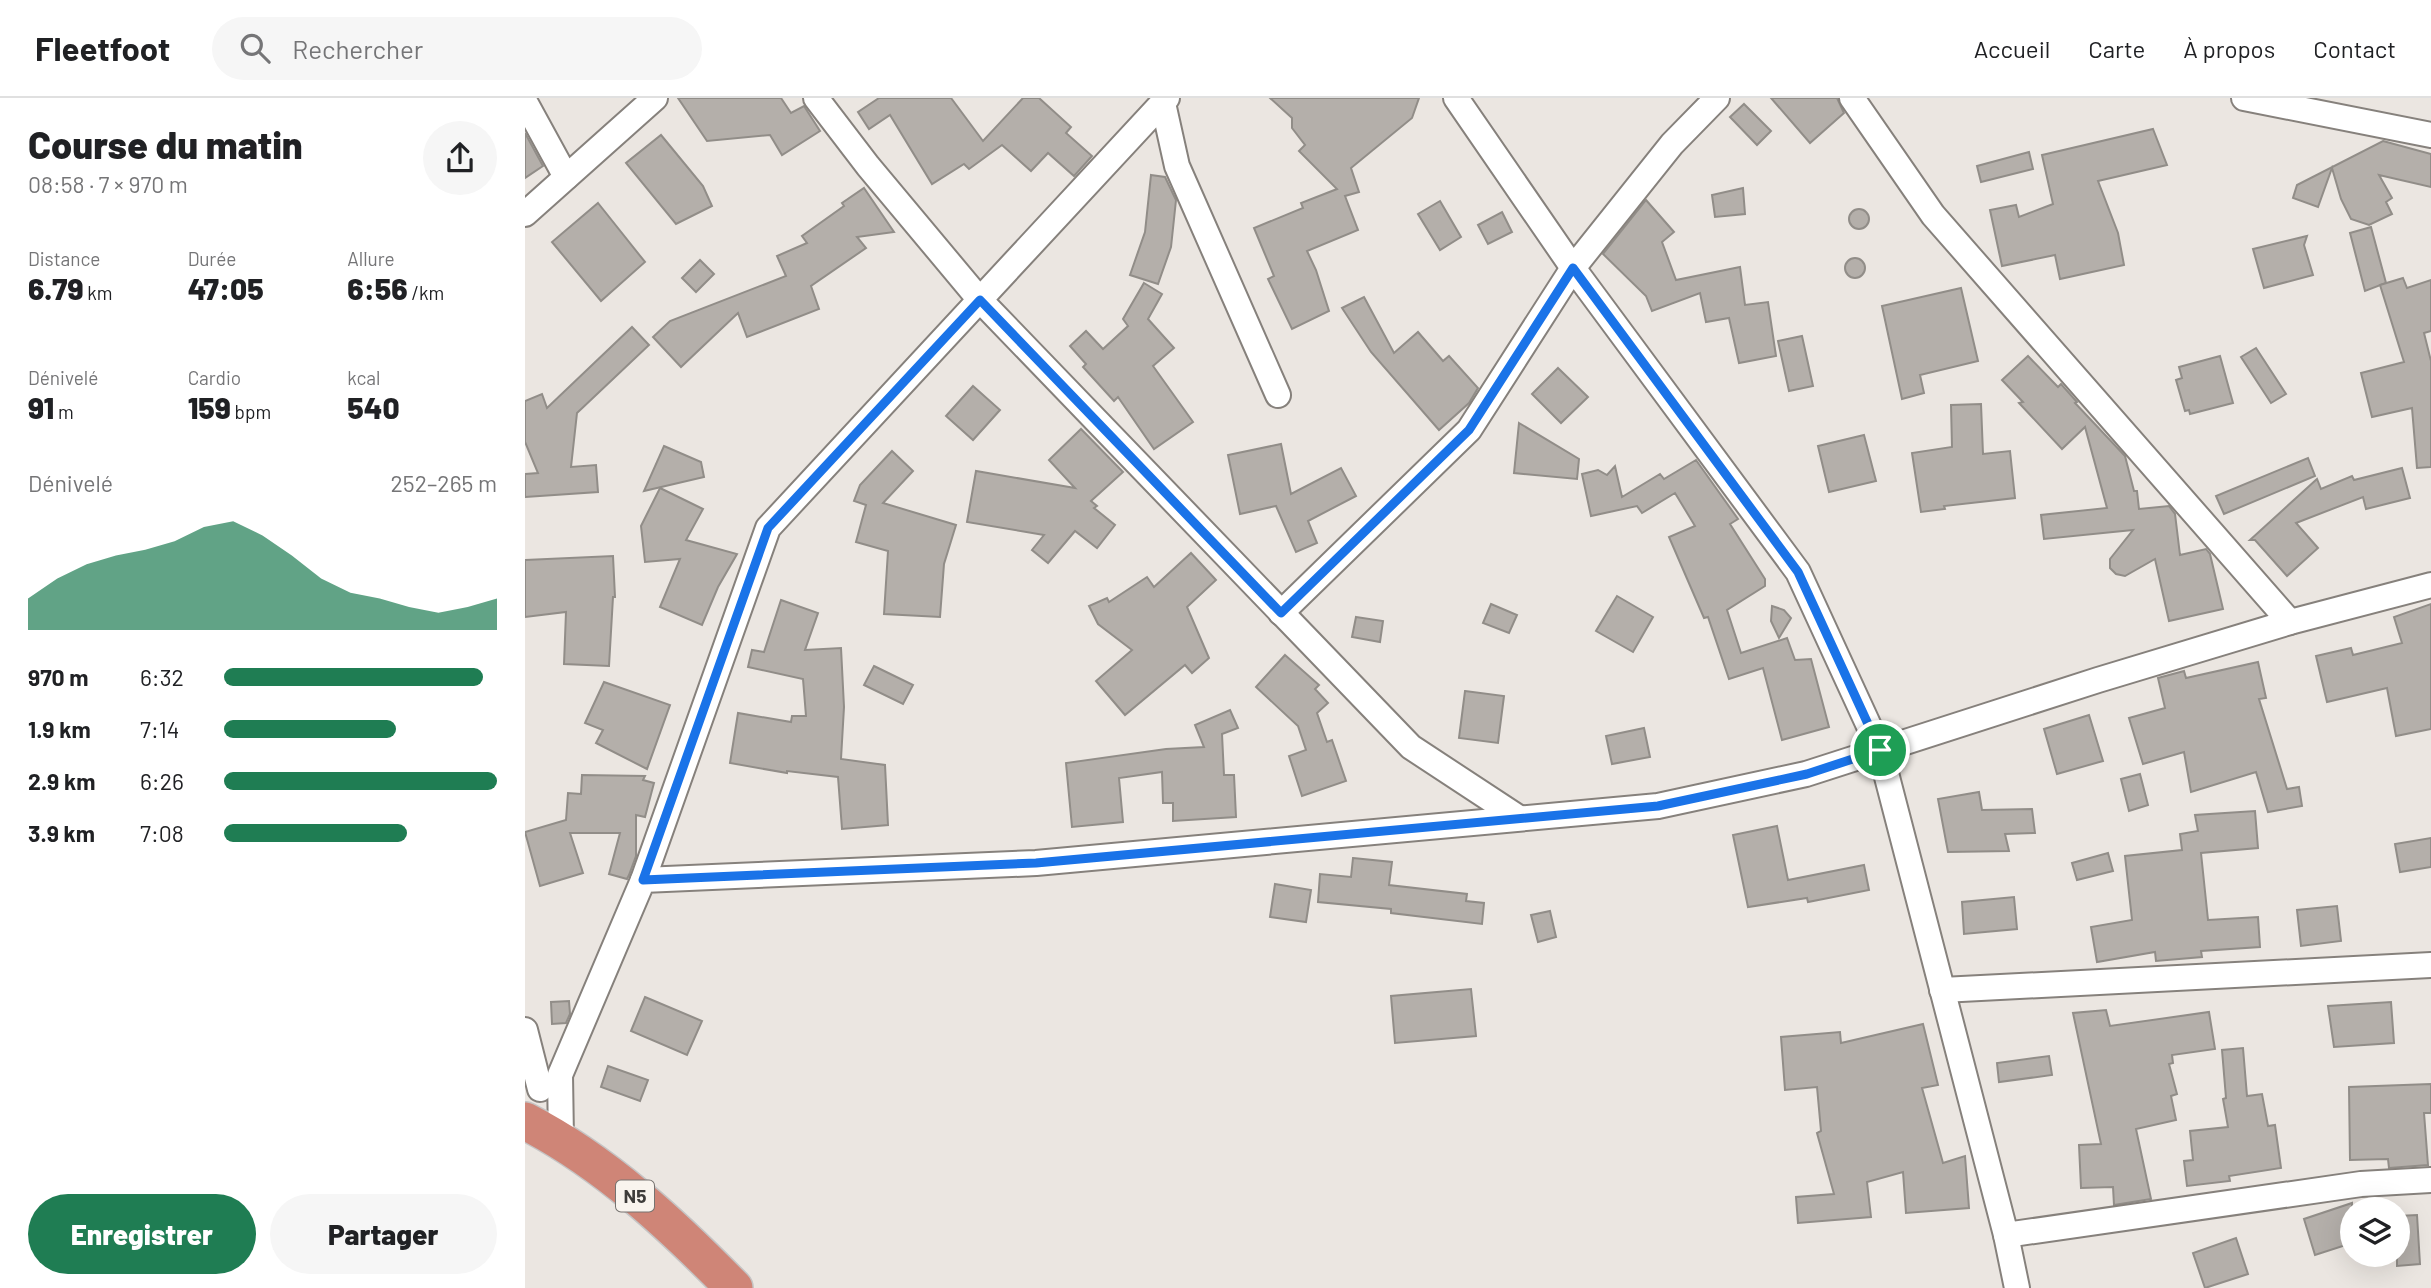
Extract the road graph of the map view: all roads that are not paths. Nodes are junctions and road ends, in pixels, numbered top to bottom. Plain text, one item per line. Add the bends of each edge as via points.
1 (655, 98) edge
2 (817, 98) edge
3 (1456, 98) edge
4 (1717, 98) edge
5 (1852, 98) edge
6 (2244, 98) edge
7 (1165, 101) edge
8 (525, 102) edge
9 (2431, 135) edge
10 (566, 177) junction
11 (525, 214) edge
12 (1573, 268) junction
13 (980, 300) junction
14 (1278, 395) dead end
15 (2431, 585) edge
16 (1281, 613) junction
17 (2290, 622) junction
18 (1880, 750) junction
19 (1519, 818) junction
20 (643, 880) junction
21 (2431, 965) edge
22 (1942, 990) junction
23 (525, 1030) edge
24 (538, 1096) edge
25 (561, 1139) junction
26 (2431, 1180) edge
27 (2006, 1235) junction
28 (734, 1288) edge
29 (2017, 1288) edge

1 - 10 street
2 - 13 street via 867,166
3 - 12 street
4 - 12 street via 1672,144
5 - 17 street via 1933,215
6 - 9 street
7 - 13 street
7 - 14 street via 1177,166
8 - 10 street
10 - 11 street
12 - 16 street via 1469,430
12 - 18 street via 1798,572
13 - 16 street
13 - 20 street via 768,528
15 - 17 street
16 - 19 street via 1411,747
17 - 18 street
18 - 19 street via 1807,774 1658,806
18 - 22 street
19 - 20 street via 1036,863
20 - 24 street
21 - 22 street
22 - 27 street
23 - 24 street
24 - 25 highway, N5
24 - 25 street
25 - 28 highway, N5 via 610,1173
26 - 27 street via 2361,1184
27 - 29 street

